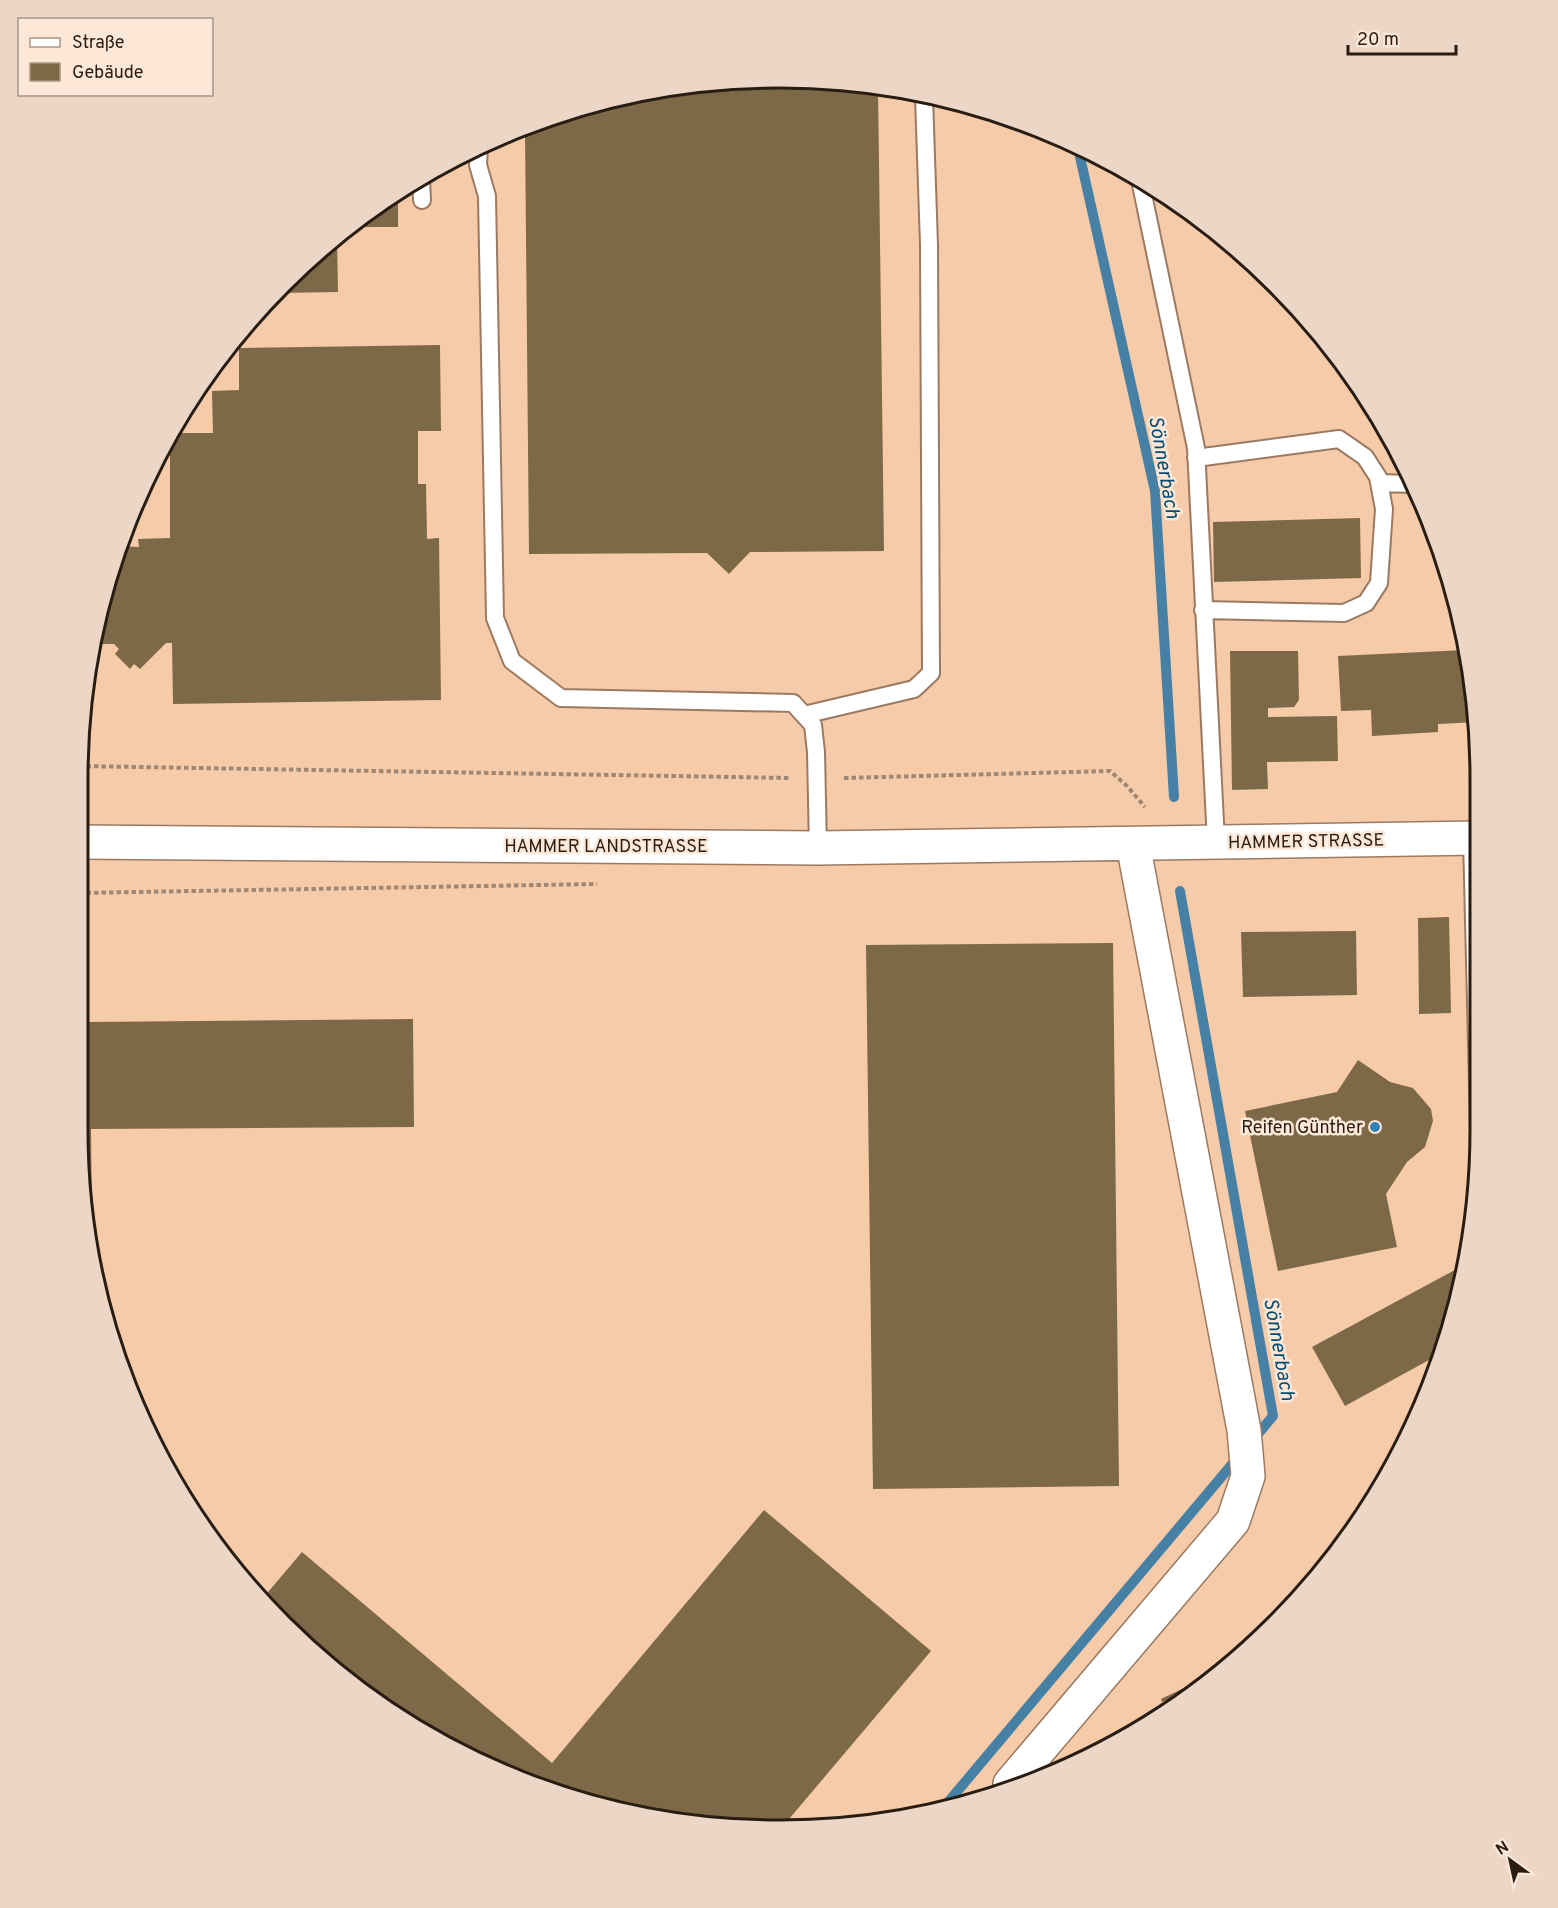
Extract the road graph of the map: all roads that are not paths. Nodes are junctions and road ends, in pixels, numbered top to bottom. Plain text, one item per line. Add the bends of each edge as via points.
1 (924, 104) edge
2 (478, 158) edge
3 (421, 189) edge
4 (1142, 192) edge
5 (422, 200) dead end
6 (1196, 458) junction
7 (1379, 483) junction
8 (1402, 484) edge
9 (1203, 610) junction
10 (804, 715) junction
11 (1470, 838) edge
12 (88, 842) edge
13 (1216, 842) junction
14 (1133, 844) junction
15 (818, 848) junction
16 (1016, 1777) edge

1 - 10 lane via 931,672 914,689
2 - 10 lane via 487,196 495,618 512,661 561,698 794,703
3 - 5 lane
4 - 6 lane
6 - 7 lane via 1339,439 1365,457
6 - 9 lane
7 - 8 lane
7 - 9 lane via 1384,509 1379,583 1366,603 1344,613
9 - 13 lane
10 - 15 lane via 813,725
11 - 13 street, HAMMER STRASSE
12 - 15 street, HAMMER LANDSTRASSE
13 - 14 street, HAMMER STRASSE
14 - 15 street, HAMMER LANDSTRASSE
14 - 16 street via 1244,1430 1248,1476 1233,1521

